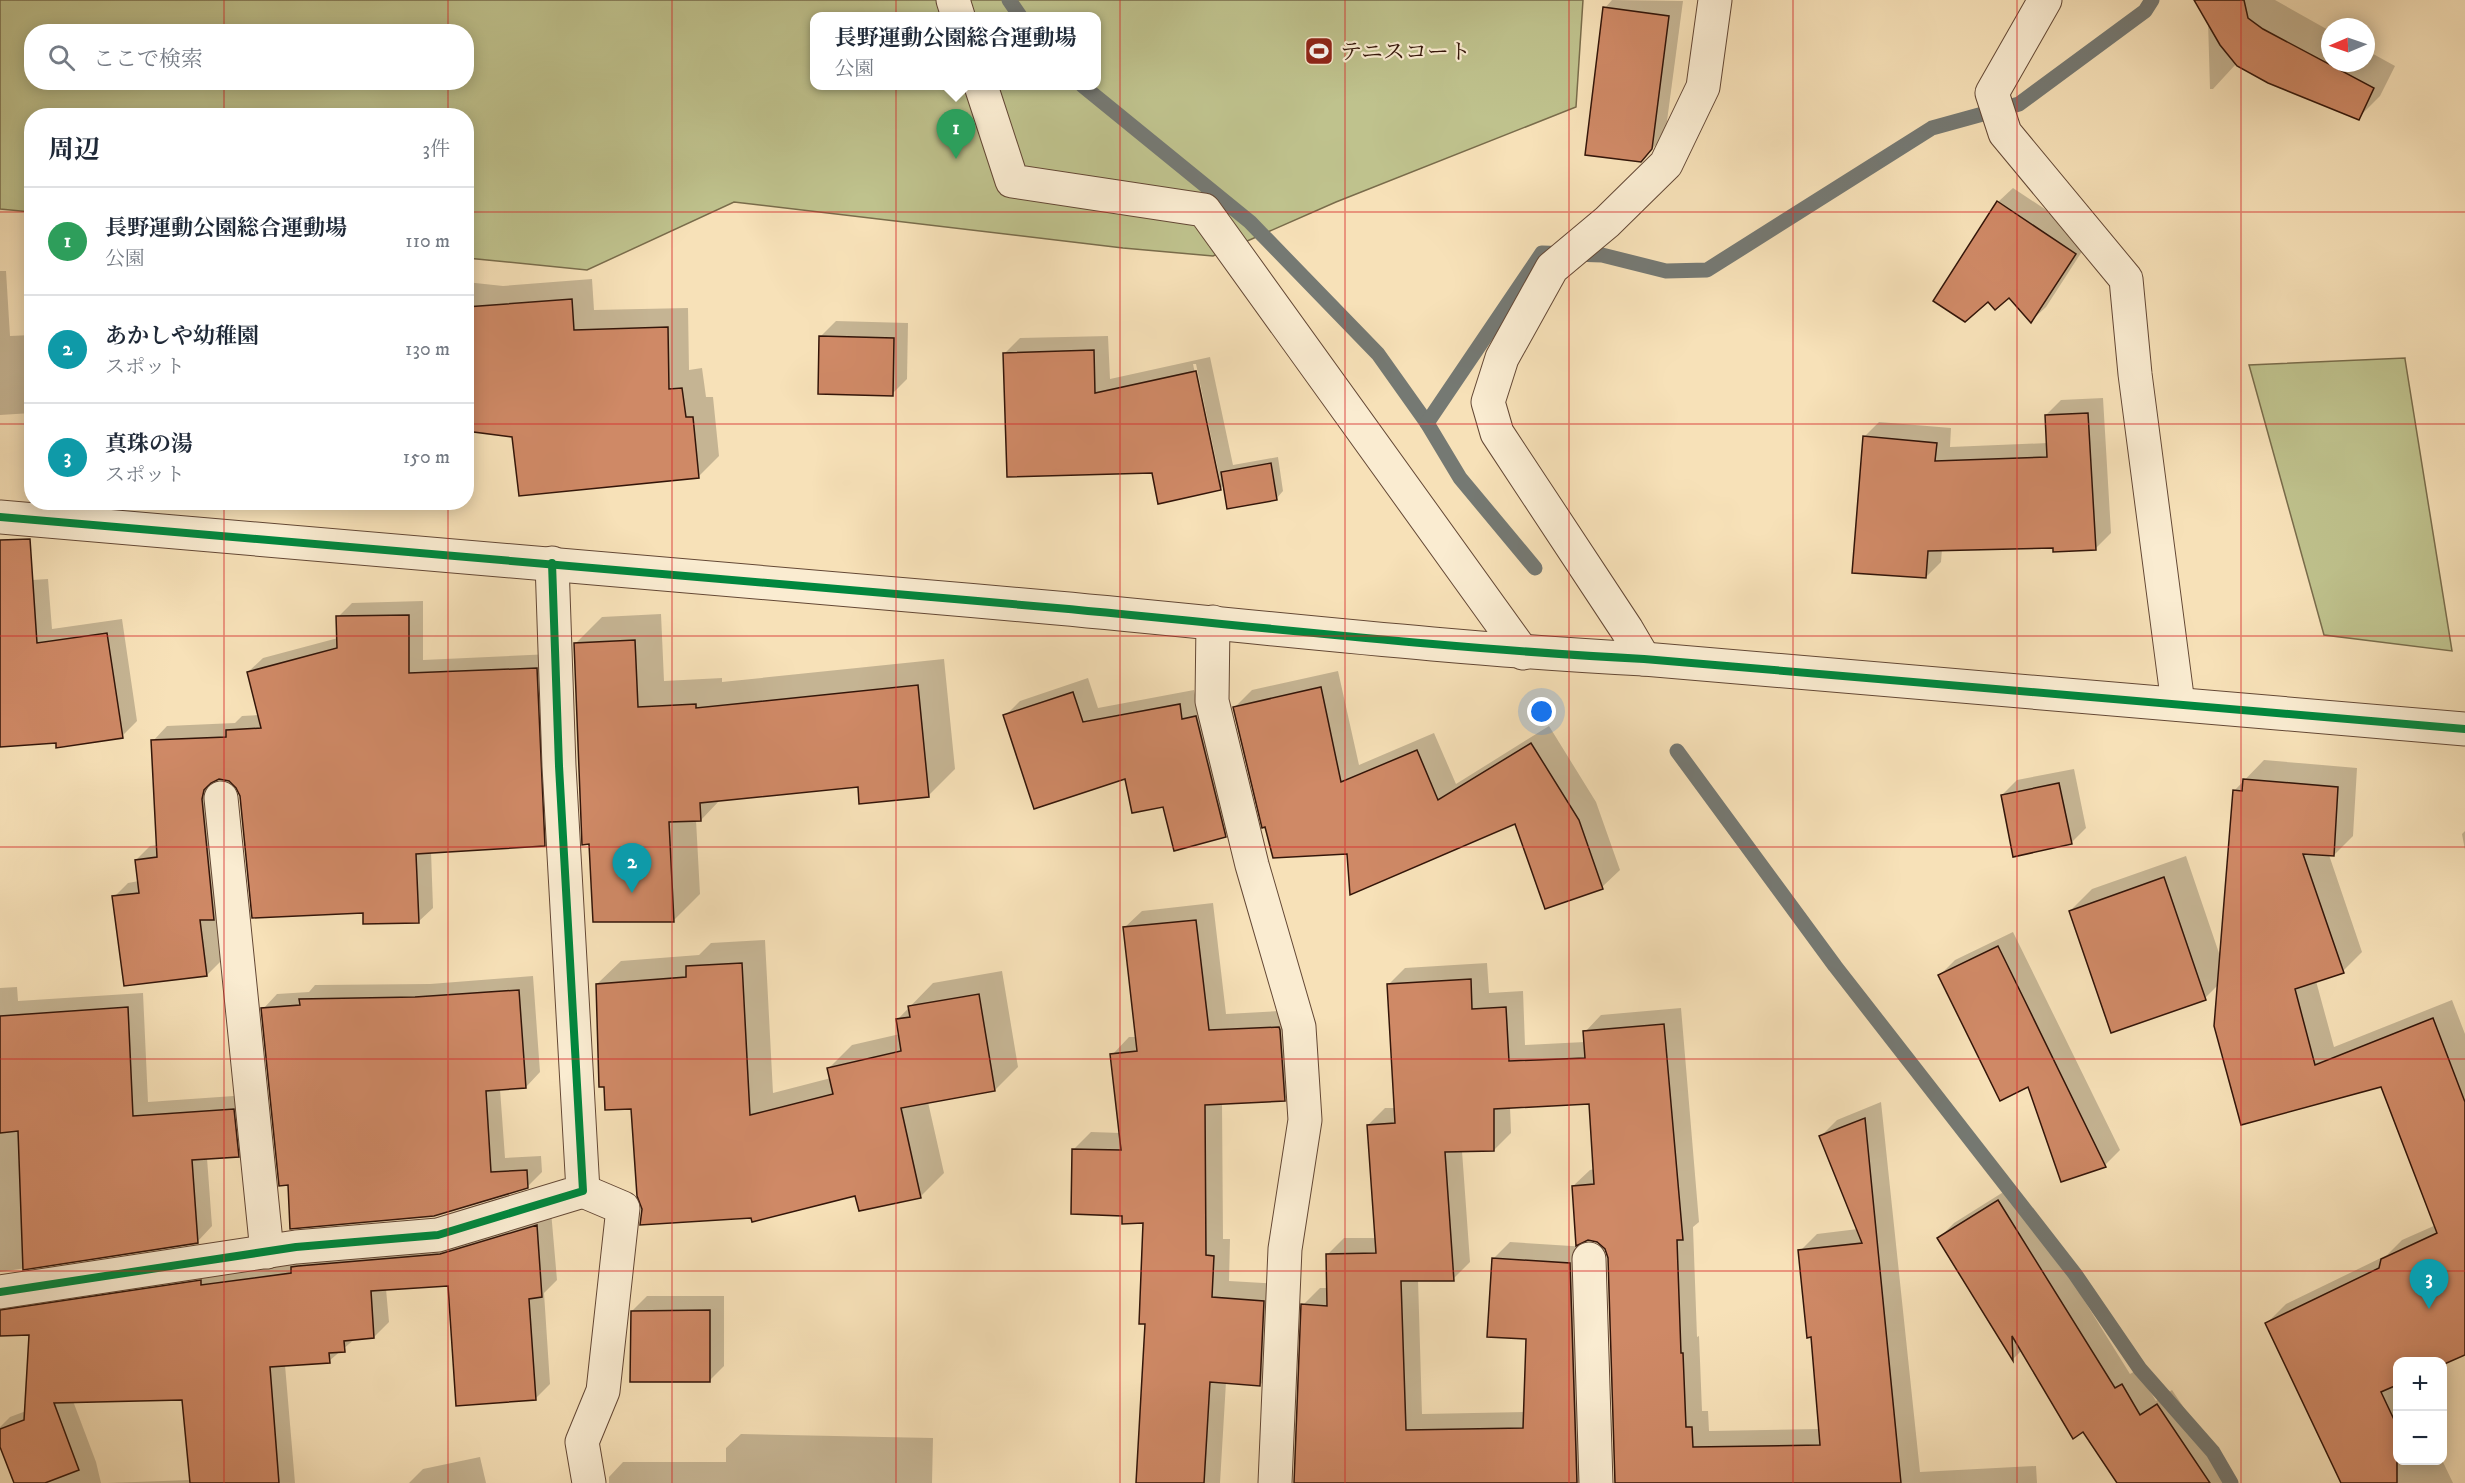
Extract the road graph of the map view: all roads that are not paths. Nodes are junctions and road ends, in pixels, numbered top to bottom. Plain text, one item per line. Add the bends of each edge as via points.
1 (1715, 0) edge
2 (2045, 0) edge
3 (982, 90) edge
4 (0, 518) edge
5 (552, 563) junction
6 (1213, 622) junction
7 (1523, 653) junction
8 (1644, 659) junction
9 (2178, 704) junction
10 (2465, 729) edge
11 (220, 798) dead end
12 (583, 1191) junction
13 (267, 1252) junction
14 (1589, 1259) dead end
15 (0, 1292) edge
16 (589, 1483) edge
17 (1275, 1483) edge
18 (1596, 1483) edge

1 - 8 street via 1703,87 1666,164 1607,222 1552,268 1502,358 1488,402 1497,433
2 - 9 street via 1992,93 2005,134 2126,279
3 - 7 street via 1012,181 1204,210
4 - 5 street
5 - 6 street
5 - 12 street via 559,766
6 - 7 street
6 - 17 street via 1212,701 1252,865 1299,1027 1305,1120 1285,1249
7 - 8 street
8 - 9 street
9 - 10 street
11 - 13 street
12 - 13 street via 438,1235
12 - 16 street via 623,1208 603,1391 582,1442
13 - 15 street
14 - 18 street

